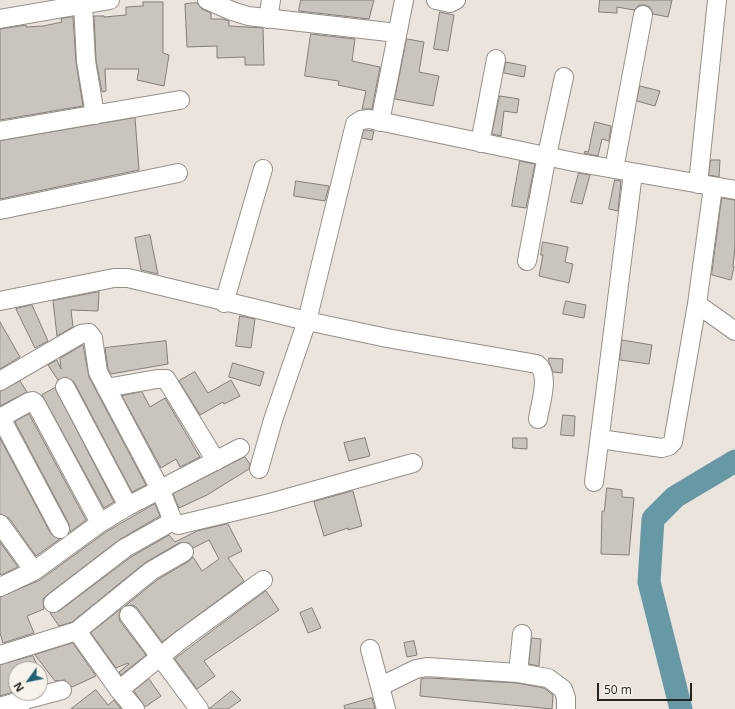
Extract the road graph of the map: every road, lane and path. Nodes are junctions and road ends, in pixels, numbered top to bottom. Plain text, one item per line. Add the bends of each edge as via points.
1 (110, 0) edge
2 (271, 0) edge
3 (404, 0) edge
4 (436, 0) edge
5 (456, 0) edge
6 (717, 0) edge
7 (211, 1) edge
8 (88, 3) edge
9 (643, 15) dead end
10 (0, 19) edge
11 (268, 19) junction
12 (397, 33) junction
13 (496, 59) dead end
14 (564, 77) dead end
15 (180, 100) dead end
16 (95, 115) junction
17 (380, 122) junction
18 (0, 131) edge
19 (480, 143) junction
20 (547, 155) junction
21 (263, 168) dead end
22 (614, 169) junction
23 (178, 173) dead end
24 (633, 173) junction
25 (705, 185) junction
26 (735, 190) edge
27 (0, 210) edge
28 (527, 261) dead end
29 (0, 301) edge
30 (224, 303) junction
31 (697, 304) junction
32 (307, 321) junction
33 (735, 331) edge
34 (0, 381) edge
35 (65, 387) dead end
36 (106, 388) junction
37 (1, 418) edge
38 (538, 419) dead end
39 (600, 439) junction
40 (240, 448) dead end
41 (216, 461) junction
42 (413, 464) dead end
43 (259, 469) dead end
44 (594, 482) dead end
45 (160, 490) junction
46 (128, 506) junction
47 (173, 521) junction
48 (100, 523) junction
49 (0, 524) edge
50 (60, 528) dead end
51 (184, 552) dead end
52 (34, 571) junction
53 (263, 580) dead end
54 (0, 587) edge
55 (53, 603) dead end
56 (129, 615) dead end
57 (77, 631) junction
58 (522, 634) dead end
59 (370, 649) dead end
60 (0, 655) edge
61 (160, 656) junction
62 (518, 673) junction
63 (381, 686) junction
64 (62, 690) dead end
65 (119, 690) junction
66 (19, 705) edge
67 (0, 707) edge
68 (135, 709) edge
69 (199, 709) edge
70 (386, 709) edge
71 (566, 709) edge

1 - 8 street
2 - 11 street
3 - 12 street
4 - 5 street via 450,3
6 - 25 street
7 - 11 street via 232,11
8 - 10 street
8 - 16 street via 87,69
9 - 22 street
11 - 12 street
12 - 17 street
13 - 19 street
14 - 20 street
15 - 16 street
16 - 18 street
17 - 19 street
17 - 32 street via 361,120 355,124 352,132
19 - 20 street
20 - 22 street
20 - 28 street
21 - 30 street
22 - 24 street
23 - 27 street
24 - 25 street
24 - 39 street
25 - 26 street
25 - 31 street
29 - 30 street via 114,278 128,278
30 - 32 street
31 - 33 street
31 - 39 street via 673,442 662,448
32 - 38 street via 536,364 542,368 545,377
32 - 43 street
34 - 36 street via 89,332 93,338 98,372
35 - 46 street
36 - 41 street via 166,379
36 - 45 street
37 - 48 street via 29,402 36,404
37 - 50 street
39 - 44 street
40 - 41 street
41 - 45 street
42 - 47 street via 181,525
45 - 46 street
45 - 47 street
46 - 48 street
47 - 55 street via 125,548
48 - 52 street
49 - 52 street
51 - 57 street via 151,571
52 - 54 street
53 - 61 street
56 - 61 street
57 - 60 street
57 - 65 street
58 - 62 street
59 - 63 street
61 - 65 street
61 - 69 street
62 - 63 street via 427,667 416,669
62 - 71 street via 548,678 557,684 563,689
63 - 70 street
64 - 66 street
65 - 68 street
66 - 67 street

